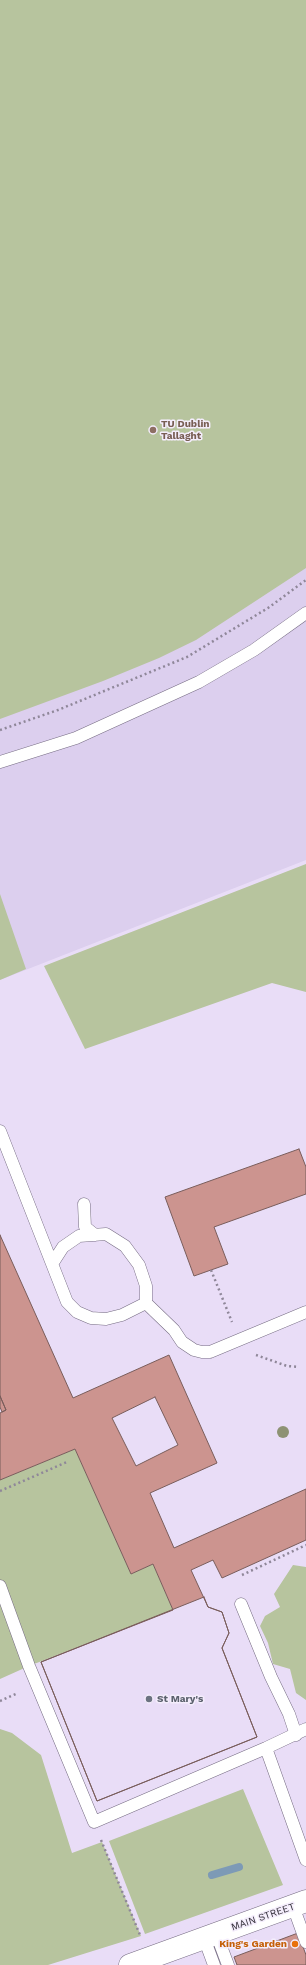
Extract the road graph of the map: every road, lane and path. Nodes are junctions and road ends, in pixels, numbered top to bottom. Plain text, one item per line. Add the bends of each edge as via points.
1 (306, 580) edge
2 (306, 613) edge
3 (0, 730) edge
4 (0, 762) edge
5 (0, 1131) edge
6 (84, 1204) dead end
7 (95, 1235) junction
8 (52, 1264) junction
9 (211, 1270) dead end
10 (146, 1303) junction
11 (306, 1312) edge
12 (232, 1323) dead end
13 (253, 1353) dead end
14 (299, 1367) dead end
15 (67, 1462) dead end
16 (0, 1491) edge
17 (306, 1545) edge
18 (242, 1574) dead end
19 (0, 1586) edge
20 (241, 1604) dead end
21 (301, 1732) edge
22 (266, 1748) junction
23 (94, 1822) junction
24 (306, 1860) edge
25 (300, 1904) edge
26 (141, 1936) dead end
27 (210, 1936) junction
28 (306, 1942) edge
29 (130, 1965) edge
30 (214, 1965) edge
31 (228, 1965) edge

1 - 3 path via 268,608 187,657 58,710
2 - 4 lane via 254,650 199,682 76,738
5 - 8 lane
6 - 7 lane via 86,1227
7 - 8 lane via 80,1236 63,1247
7 - 10 lane via 106,1234 125,1246 139,1265 146,1286
8 - 10 lane via 67,1302 77,1312 91,1318 122,1315
9 - 12 path
10 - 11 lane via 174,1330 182,1342 194,1350 210,1352
13 - 14 path via 270,1361
15 - 16 path
17 - 18 path
19 - 23 lane
20 - 21 lane via 271,1677
21 - 22 lane
22 - 23 lane
22 - 24 lane
23 - 26 path
25 - 27 street, MAIN STREET
25 - 28 lane
27 - 29 street, MAIN STREET
27 - 30 lane
27 - 31 lane

